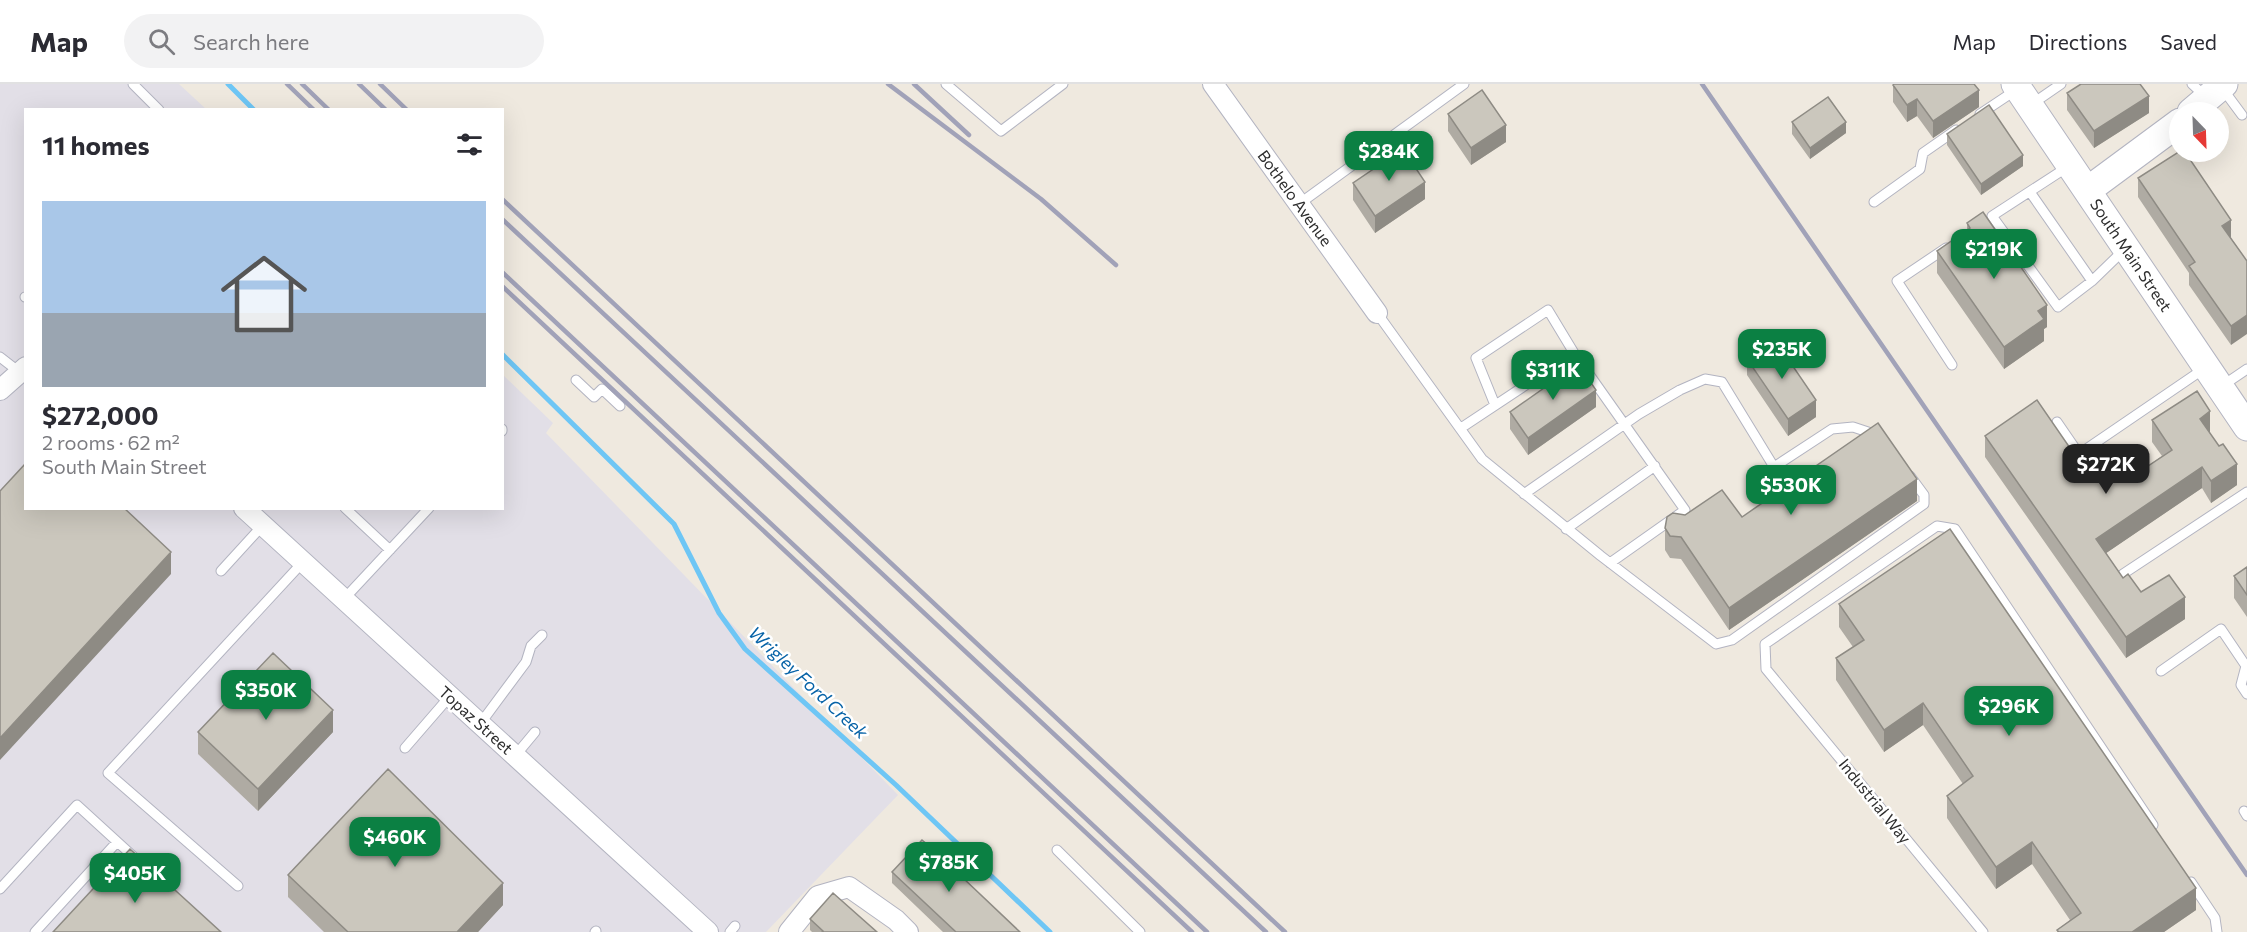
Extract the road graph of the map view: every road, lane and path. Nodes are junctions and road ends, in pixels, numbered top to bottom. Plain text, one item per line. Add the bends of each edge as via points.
1 (133, 84) edge
2 (946, 84) edge
3 (1063, 84) edge
4 (1213, 84) edge
5 (1464, 84) edge
6 (2061, 84) edge
7 (2021, 93) edge
8 (2207, 93) edge
9 (157, 108) edge
10 (2242, 115) dead end
11 (1971, 121) edge
12 (1961, 127) edge
13 (2169, 130) edge
14 (2071, 165) junction
15 (2088, 190) junction
16 (2030, 192) junction
17 (1874, 202) dead end
18 (1299, 204) junction
19 (1992, 216) junction
20 (1983, 223) edge
21 (1954, 242) edge
22 (2126, 248) junction
23 (2092, 281) junction
24 (1377, 313) joint
25 (1574, 353) junction
26 (0, 357) edge
27 (1952, 365) dead end
28 (22, 369) edge
29 (2247, 369) edge
30 (2213, 377) junction
31 (576, 380) dead end
32 (0, 390) edge
33 (1495, 405) junction
34 (620, 406) dead end
35 (2245, 420) edge
36 (2057, 422) dead end
37 (1625, 424) junction
38 (1461, 428) junction
39 (1887, 445) edge
40 (2079, 454) junction
41 (1654, 466) junction
42 (1906, 470) edge
43 (2093, 473) edge
44 (2247, 492) edge
45 (1524, 494) junction
46 (246, 510) edge
47 (347, 510) edge
48 (427, 510) edge
49 (263, 525) junction
50 (1566, 529) junction
51 (390, 550) junction
52 (303, 562) junction
53 (1610, 563) junction
54 (221, 571) dead end
55 (2123, 574) edge
56 (344, 599) junction
57 (542, 635) dead end
58 (2162, 672) dead end
59 (2247, 694) edge
60 (450, 696) junction
61 (480, 724) junction
62 (535, 732) dead end
63 (405, 748) dead end
64 (515, 756) junction
65 (2162, 838) edge
66 (117, 842) junction
67 (1057, 850) dead end
68 (141, 864) edge
69 (2181, 868) edge
70 (238, 886) dead end
71 (0, 889) edge
72 (35, 932) edge
73 (708, 932) edge
74 (789, 932) edge
75 (908, 932) edge
76 (1140, 932) edge
77 (1983, 932) edge
78 (2217, 932) edge

1 - 9 lane
2 - 3 lane via 1001,131
4 - 18 street, Bothelo Avenue
5 - 18 lane
6 - 7 lane
7 - 11 lane
7 - 14 main road, South Main Street
8 - 10 lane
12 - 17 lane via 1923,153 1920,169
13 - 15 main road
14 - 15 main road, South Main Street
14 - 16 lane
15 - 22 main road, South Main Street
16 - 19 lane
16 - 23 lane
18 - 24 street, Bothelo Avenue
19 - 20 lane
19 - 23 lane via 2058,307
21 - 27 lane via 1897,281
22 - 23 lane
22 - 30 main road, South Main Street
24 - 38 lane
25 - 33 lane
25 - 33 lane via 1548,310 1476,358
25 - 37 lane
26 - 28 lane
28 - 32 street
29 - 30 lane
30 - 35 main road, South Main Street
30 - 40 lane
31 - 34 lane via 594,397 602,389
33 - 38 lane
36 - 40 lane
37 - 39 lane via 1705,379 1722,382 1774,467 1832,429 1853,427 1881,437
37 - 41 lane
37 - 45 lane
38 - 45 lane via 1482,459
40 - 43 lane
41 - 50 lane
41 - 53 lane via 1685,510
42 - 53 lane via 1924,495 1924,504 1732,640 1716,644
44 - 55 lane
45 - 50 lane
46 - 49 street, Topaz Street
47 - 51 lane
48 - 51 lane
49 - 52 street, Topaz Street
49 - 54 lane
50 - 53 lane
51 - 56 lane
52 - 56 street, Topaz Street
52 - 70 lane via 108,773
56 - 60 street, Topaz Street
57 - 61 lane via 531,645 526,662
58 - 59 lane via 2222,629 2246,666 2241,685
60 - 61 street, Topaz Street
60 - 63 lane
61 - 64 street, Topaz Street
62 - 64 lane
64 - 73 street, Topaz Street
65 - 77 lane, Industrial Way via 1955,529 1937,526 1766,644 1766,669
66 - 68 lane
66 - 71 lane via 77,805
66 - 72 lane
67 - 76 lane
69 - 78 lane via 2215,918
74 - 75 street via 818,896 849,887

